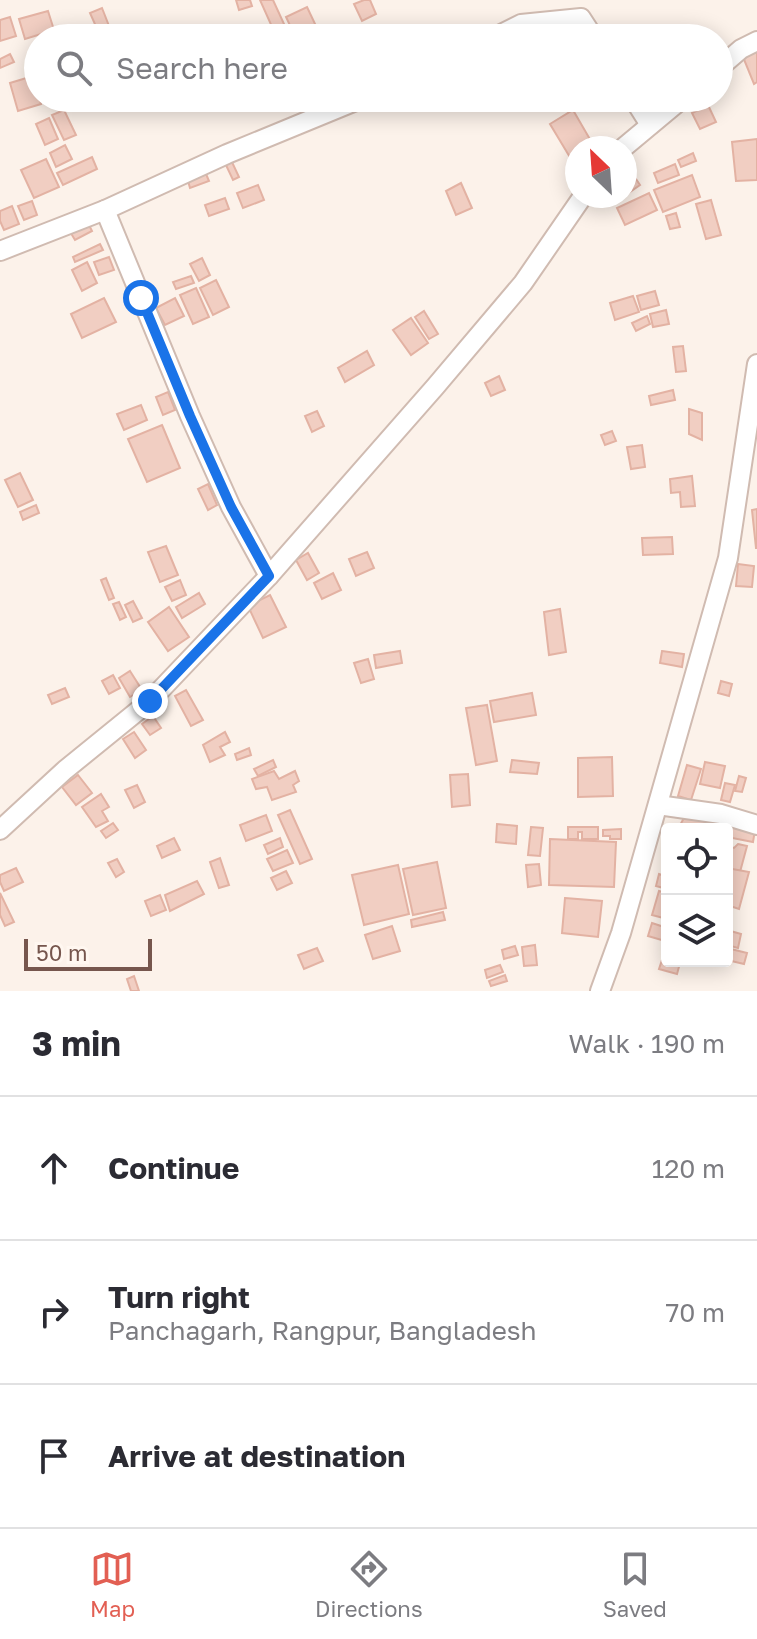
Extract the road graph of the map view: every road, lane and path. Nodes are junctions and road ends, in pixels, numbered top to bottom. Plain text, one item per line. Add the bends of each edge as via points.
1 (521, 24) edge
2 (585, 24) edge
3 (757, 41) edge
4 (733, 56) edge
5 (329, 112) edge
6 (642, 112) edge
7 (666, 112) edge
8 (650, 125) junction
9 (637, 136) edge
10 (575, 208) edge
11 (105, 210) junction
12 (0, 251) edge
13 (757, 364) edge
14 (269, 576) junction
15 (658, 805) junction
16 (757, 825) edge
17 (0, 830) edge
18 (600, 991) edge

1 - 2 street via 581,18
3 - 4 street
5 - 11 street
6 - 8 street
7 - 8 street
8 - 9 street
10 - 14 street via 523,283
11 - 12 street
11 - 14 street via 190,416
13 - 15 street via 728,558
14 - 17 street via 150,701
15 - 16 street
15 - 18 street

